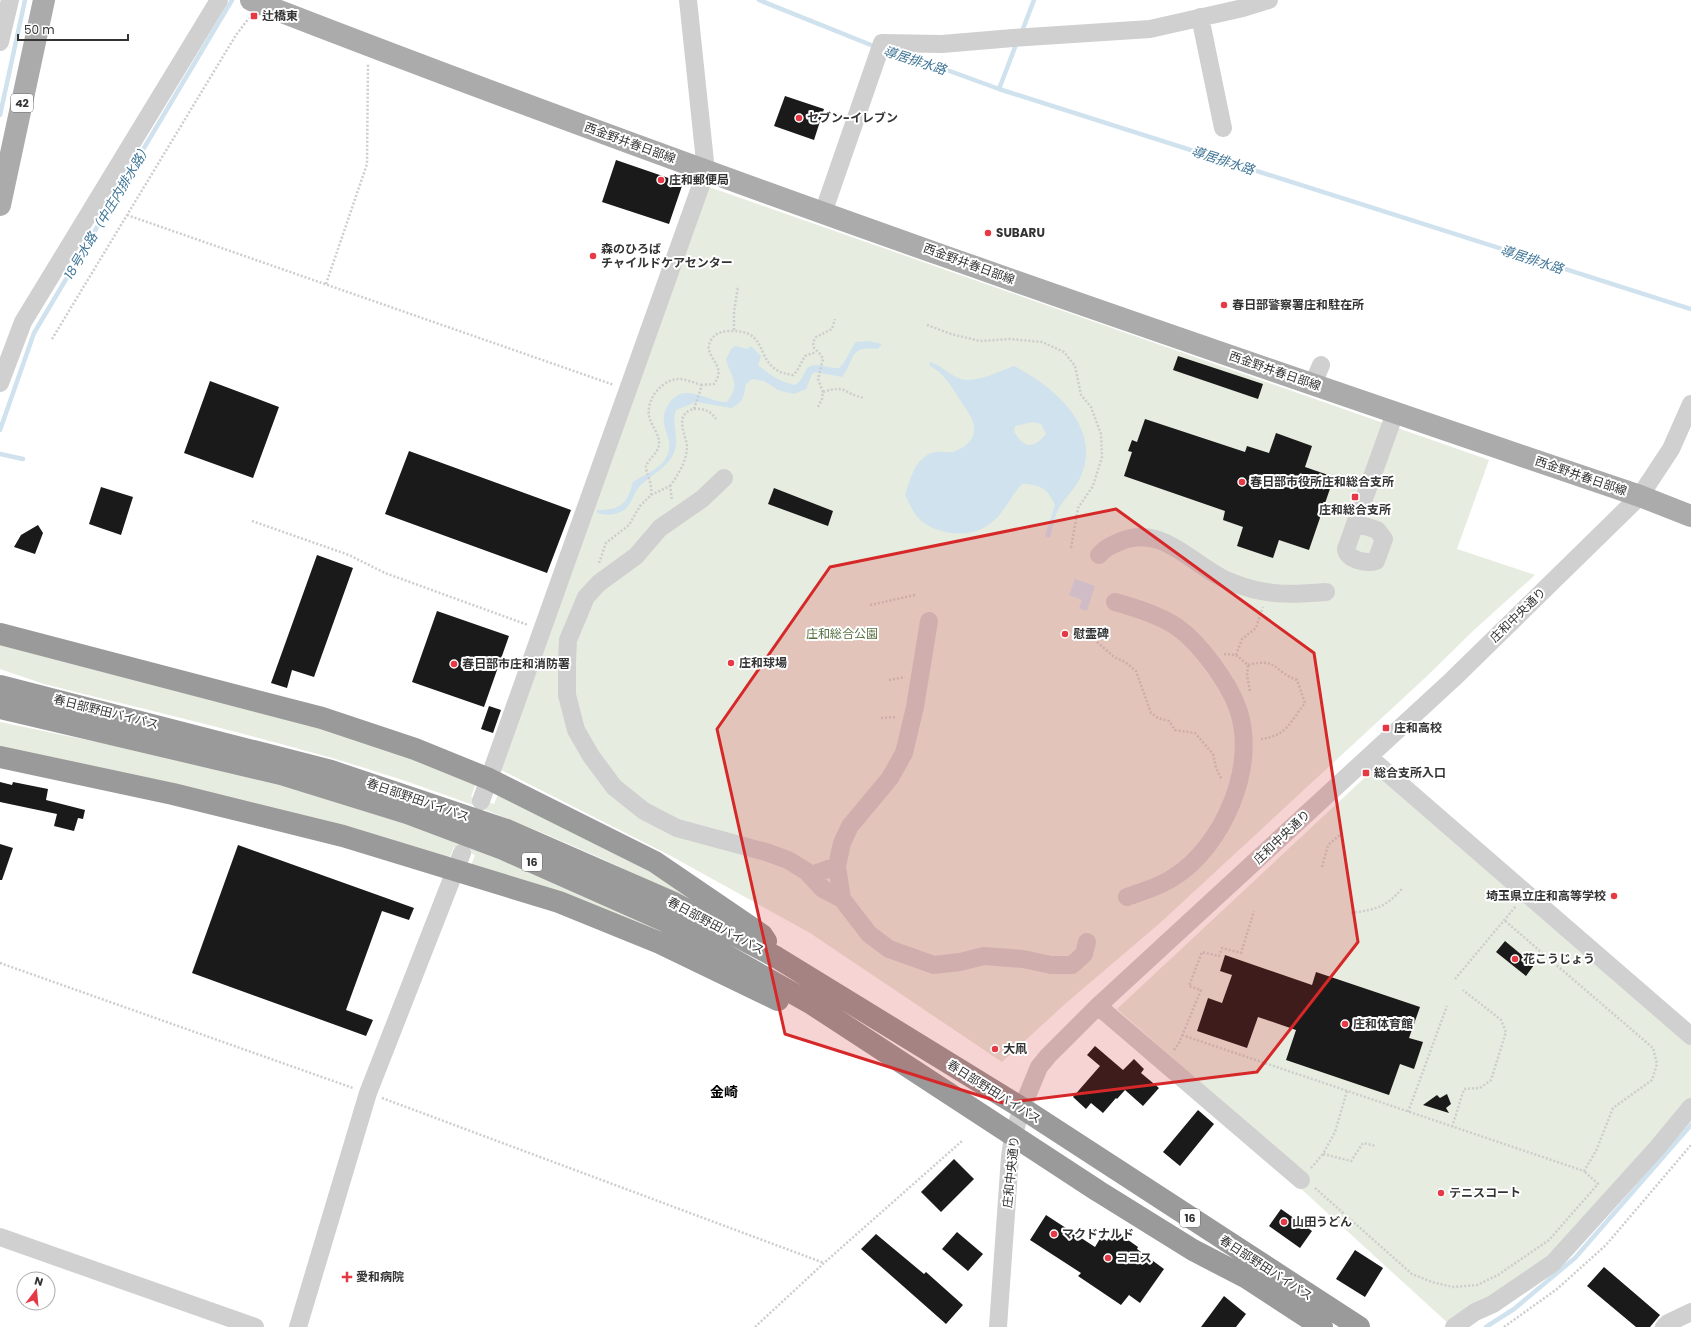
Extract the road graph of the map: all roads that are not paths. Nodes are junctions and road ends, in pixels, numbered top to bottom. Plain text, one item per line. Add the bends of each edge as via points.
1 (10, 0) edge
2 (44, 0) edge
3 (219, 0) edge
4 (688, 0) edge
5 (1269, 0) edge
6 (256, 2) edge
7 (1200, 17) junction
8 (0, 42) edge
9 (1223, 128) dead end
10 (706, 171) junction
11 (0, 205) edge
12 (823, 213) junction
13 (0, 383) edge
14 (1691, 404) edge
15 (1395, 413) junction
16 (724, 478) dead end
17 (1640, 496) junction
18 (1691, 516) edge
19 (1356, 523) dead end
20 (1099, 555) dead end
21 (1326, 592) dead end
22 (1115, 602) dead end
23 (930, 621) dead end
24 (0, 634) edge
25 (0, 686) edge
26 (0, 708) edge
27 (0, 757) edge
28 (1369, 757) junction
29 (489, 778) junction
30 (482, 801) dead end
31 (458, 862) junction
32 (837, 866) junction
33 (811, 876) junction
34 (1127, 897) dead end
35 (842, 899) junction
36 (1086, 942) dead end
37 (776, 957) junction
38 (1098, 1006) junction
39 (1691, 1036) edge
40 (926, 1080) junction
41 (1691, 1107) edge
42 (1022, 1108) junction
43 (1014, 1136) junction
44 (1307, 1183) road end
45 (0, 1237) edge
46 (1691, 1312) edge
47 (255, 1327) edge
48 (298, 1327) edge
49 (998, 1327) edge
50 (1322, 1327) edge
51 (1359, 1327) edge
52 (1454, 1327) edge
53 (1664, 1327) edge

1 - 8 street
2 - 11 main road, 42
3 - 13 street via 23,322
4 - 10 street
5 - 7 street
6 - 10 main road, 西金野井春日部線
7 - 9 street
7 - 12 street via 1150,29 942,44 882,43
10 - 12 main road, 西金野井春日部線
10 - 29 street
12 - 15 main road, 西金野井春日部線 via 1317,374
14 - 17 street, 庄和中央通り via 1671,449
15 - 17 main road, 西金野井春日部線
15 - 19 street
16 - 33 street via 702,500 660,528 636,556 603,580 586,597 568,640 567,695 576,730 591,756 614,787 644,811 677,828 788,860
17 - 18 main road, 西金野井春日部線
17 - 28 street, 庄和中央通り via 1453,679
20 - 21 street via 1105,548 1126,539 1143,537 1159,540 1179,549 1211,573 1231,583 1267,593 1293,595
22 - 34 street via 1141,610 1177,627 1196,645 1218,672 1238,709 1243,738 1241,774 1232,805 1218,833 1198,857 1175,877
23 - 32 street via 904,753 890,778 850,826 842,844
24 - 29 highway, 16 via 322,718 416,749
25 - 37 highway, 春日部野田バイパス / 16 via 331,771 507,830 672,902
26 - 40 highway, 春日部野田バイパス / 16 via 281,774 407,813 503,849 665,921 812,1004
27 - 31 highway, 16 via 173,794
28 - 38 street, 庄和中央通り
28 - 39 street
29 - 30 street
29 - 37 highway, 16 via 655,862 762,935
31 - 40 highway, 16 via 660,943 773,998 897,1069
31 - 48 street via 368,1093
32 - 33 street
32 - 35 street
33 - 35 street via 823,889
35 - 36 street via 869,934 884,946 934,965 984,956 1023,959 1051,965 1072,965 1084,954
37 - 42 highway, 春日部野田バイパス / 16
38 - 42 street, 庄和中央通り via 1039,1067
38 - 44 street
40 - 43 highway, 春日部野田バイパス / 16
41 - 52 street via 1553,1263
42 - 43 street, 庄和中央通り
42 - 51 highway, 春日部野田バイパス / 16
43 - 49 street, 庄和中央通り via 1008,1182
43 - 50 highway, 春日部野田バイパス / 16 via 1193,1250 1247,1278
45 - 47 street
46 - 53 street

